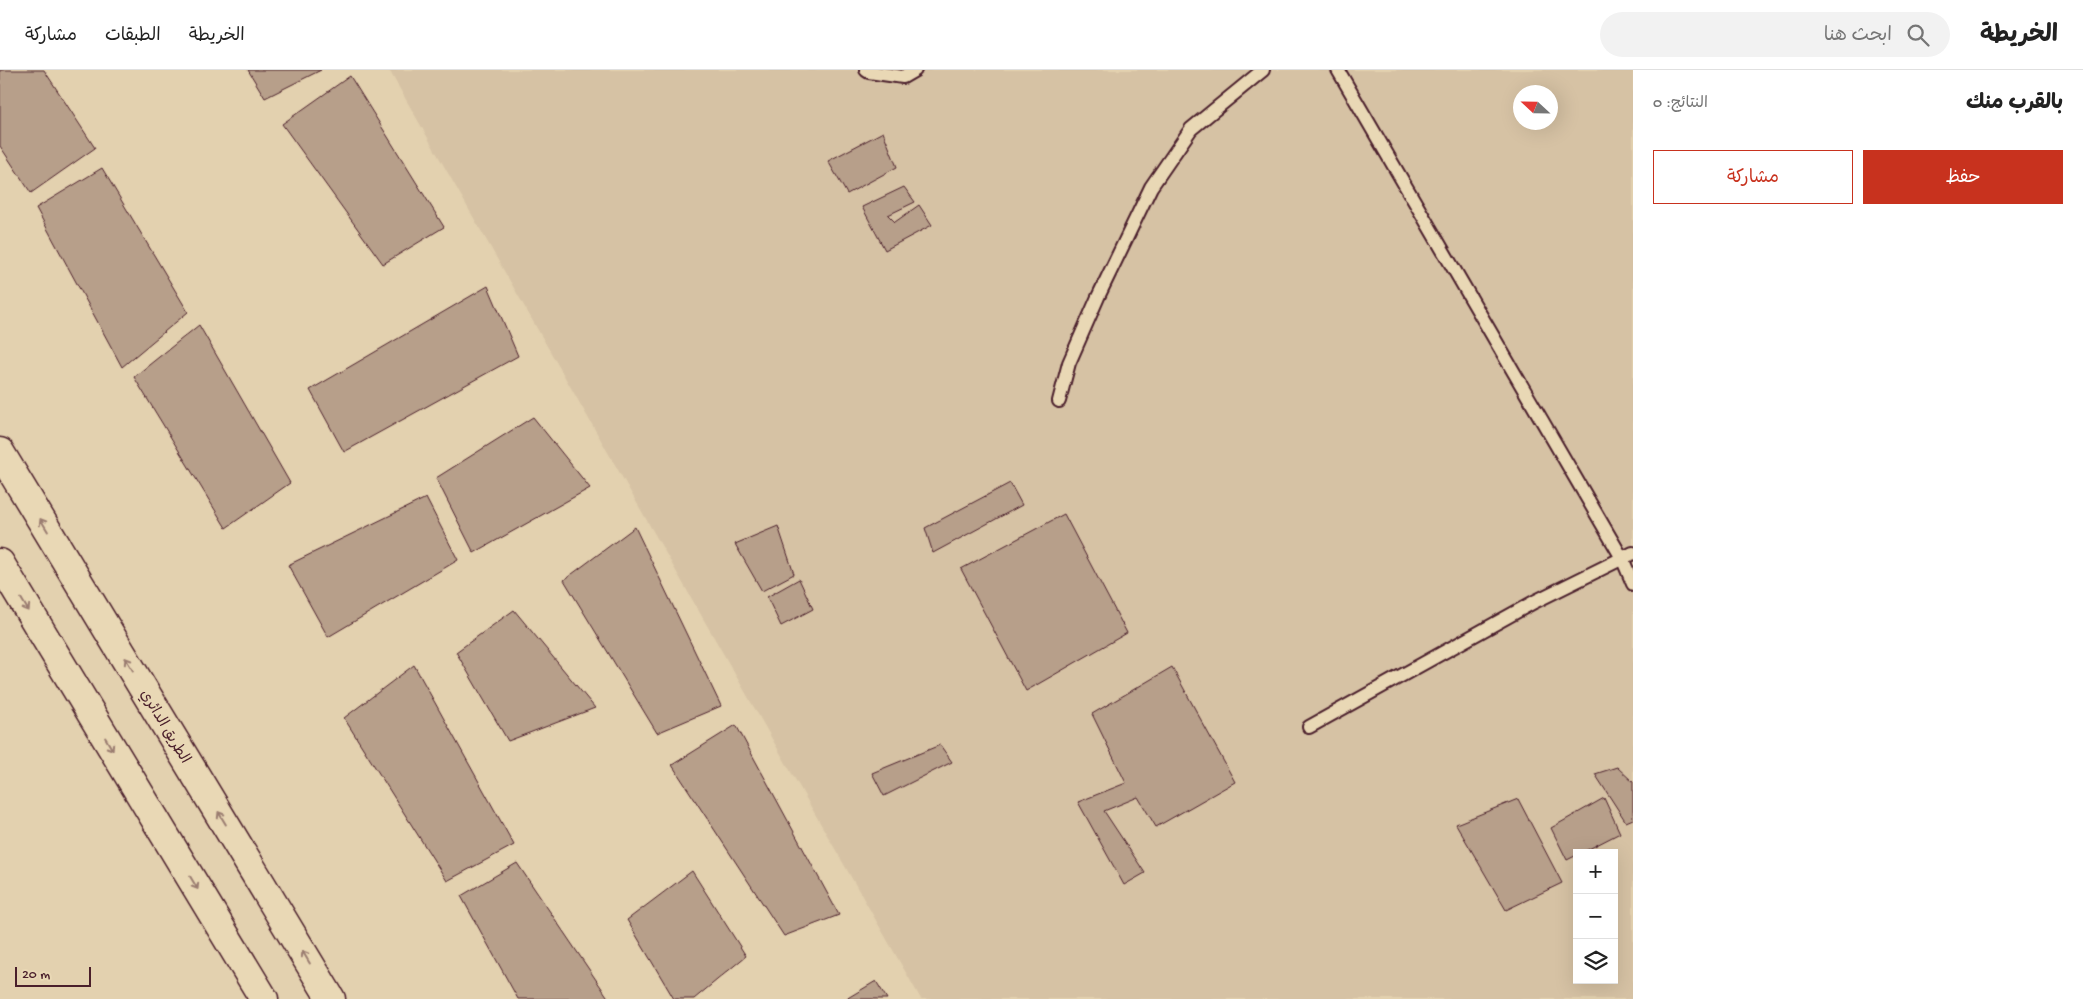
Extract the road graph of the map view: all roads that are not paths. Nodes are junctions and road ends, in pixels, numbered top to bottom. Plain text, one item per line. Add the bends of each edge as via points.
1 (866, 70) edge
2 (915, 70) edge
3 (1263, 70) edge
4 (1338, 70) edge
5 (1059, 401) dead end
6 (0, 452) edge
7 (1627, 556) edge
8 (0, 564) edge
9 (1633, 584) edge
10 (1309, 727) dead end
11 (264, 999) edge
12 (331, 999) edge

1 - 2 lane via 903,77
3 - 5 lane via 1191,129 1150,187 1098,297 1070,363
4 - 7 lane
12 -> 6 highway, الطريق الدائري
7 - 9 lane
7 - 10 lane via 1534,602
8 -> 11 highway

